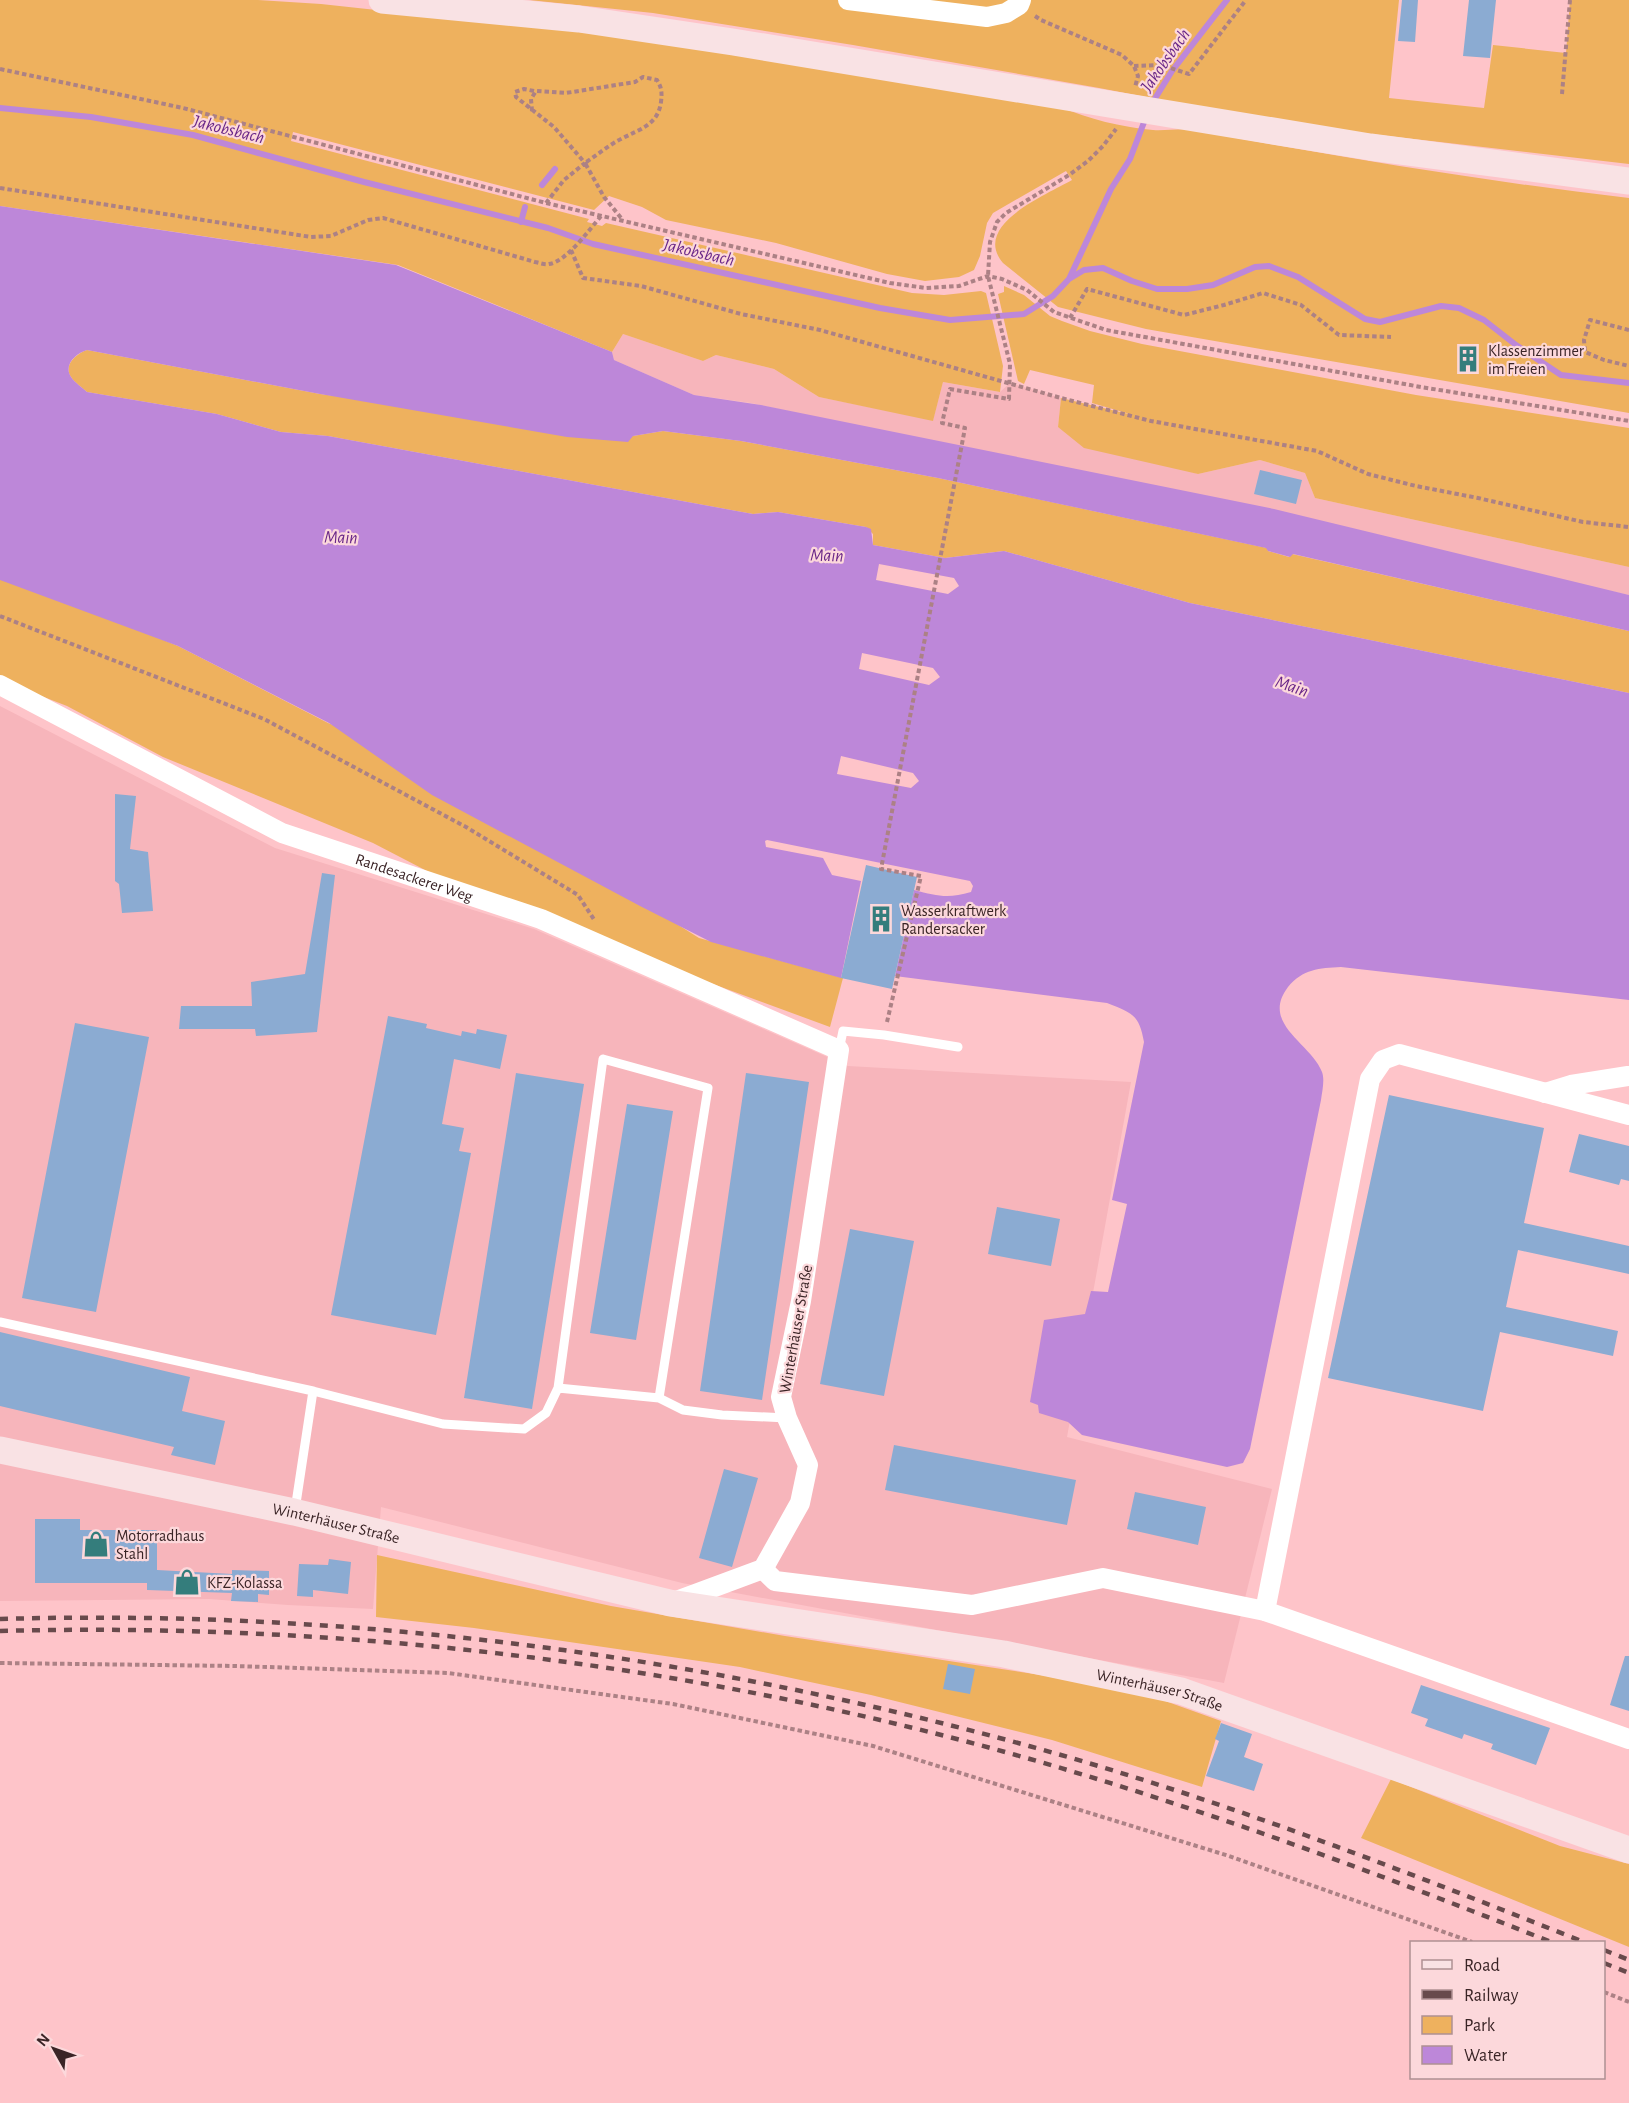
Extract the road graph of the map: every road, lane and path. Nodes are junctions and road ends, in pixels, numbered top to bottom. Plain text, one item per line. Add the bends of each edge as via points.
1 (382, 0) edge
2 (848, 0) edge
3 (1246, 0) edge
4 (1570, 0) edge
5 (1020, 2) edge
6 (1134, 66) junction
7 (0, 69) edge
8 (1136, 85) dead end
9 (534, 91) dead end
10 (1562, 94) dead end
11 (532, 111) junction
12 (1118, 126) dead end
13 (585, 163) junction
14 (1629, 181) edge
15 (0, 188) edge
16 (546, 203) junction
17 (601, 216) junction
18 (622, 219) junction
19 (571, 250) junction
20 (988, 276) junction
21 (1070, 318) junction
22 (1629, 330) edge
23 (1391, 337) dead end
24 (1629, 366) edge
25 (1010, 383) junction
26 (1629, 421) edge
27 (1629, 527) edge
28 (0, 616) edge
29 (0, 685) edge
30 (615, 951) junction
31 (884, 1035) junction
32 (958, 1047) dead end
33 (839, 1050) junction
34 (1628, 1076) edge
35 (1545, 1093) junction
36 (1629, 1115) edge
37 (0, 1322) edge
38 (558, 1388) junction
39 (313, 1391) junction
40 (659, 1398) junction
41 (787, 1418) junction
42 (0, 1450) edge
43 (294, 1512) junction
44 (763, 1569) junction
45 (670, 1603) junction
46 (1265, 1611) junction
47 (0, 1663) edge
48 (1629, 1739) edge
49 (1629, 1850) edge
50 (1469, 1941) edge
51 (1605, 1992) edge
52 (1629, 2002) edge

1 - 14 main road via 591,21 1437,157
2 - 5 street via 987,17 1006,13
3 - 6 path via 1189,74 1161,65
4 - 10 path
5 - 6 path via 1041,20 1122,55
6 - 8 path
7 - 16 path via 183,108
9 - 11 path via 515,92
11 - 13 path via 554,127
11 - 13 path via 531,99 536,91 566,93 635,82 643,77 657,80 662,89 661,104 653,122
12 - 20 path via 1088,161 996,222 990,242
13 - 16 path via 564,180
13 - 18 path
15 - 19 path via 311,237 331,236 368,220 383,218 549,264
16 - 17 path
17 - 18 path
17 - 19 path
18 - 20 path via 890,283 926,288 959,286
19 - 25 path via 583,278 641,286 741,314 820,330
20 - 21 path via 1027,290 1054,312
20 - 25 path via 1010,364
21 - 23 path via 1087,290 1184,315 1263,293 1301,304 1339,335
21 - 26 path via 1144,338
22 - 24 path via 1590,321 1584,340 1585,352
25 - 27 path via 1151,421 1317,452 1368,474 1416,486 1583,522
25 - 31 path via 1009,399 950,389 942,423 965,428 881,869 921,876
28 - 30 path via 264,719 456,822 578,895
29 - 30 street, Randesackerer Weg via 282,833 540,919
30 - 33 street, Randesackerer Weg
31 - 32 lane
31 - 33 lane via 843,1031
33 - 41 street, Winterhäuser Straße via 801,1301 781,1397
34 - 35 street
35 - 36 street
35 - 46 street via 1399,1054 1383,1060 1370,1079
37 - 39 lane
38 - 39 lane via 546,1413 524,1429 443,1424
38 - 40 lane
38 - 40 lane via 603,1059 708,1088
39 - 43 lane
40 - 41 lane via 682,1410
41 - 44 street, Winterhäuser Straße via 808,1465 800,1503
42 - 43 main road, Winterhäuser Straße
43 - 45 main road, Winterhäuser Straße
44 - 45 street
44 - 46 street via 775,1581 972,1605 1102,1578
45 - 49 main road, Winterhäuser Straße via 1004,1654 1181,1691
46 - 48 street
47 - 50 path via 448,1673 673,1704 873,1746 1229,1856
51 - 52 path

